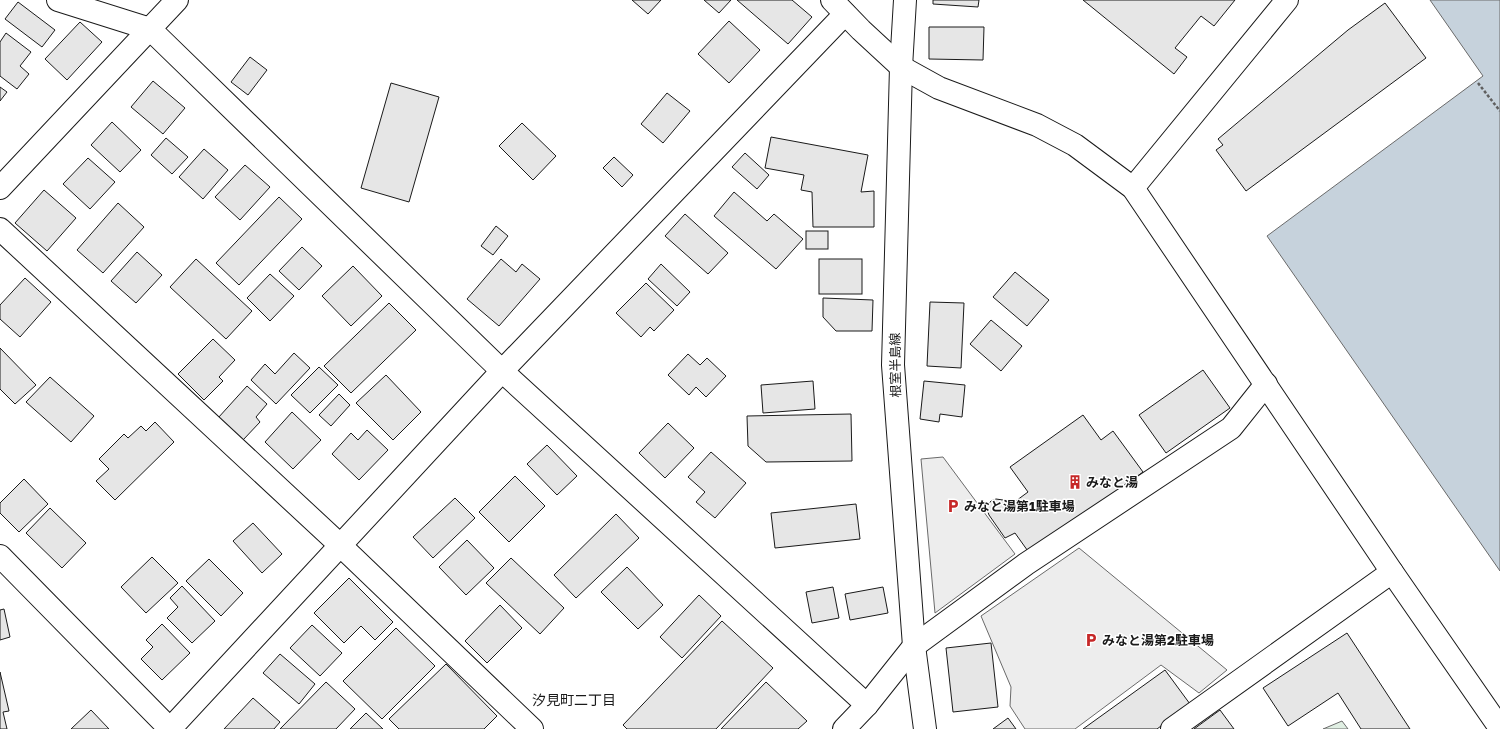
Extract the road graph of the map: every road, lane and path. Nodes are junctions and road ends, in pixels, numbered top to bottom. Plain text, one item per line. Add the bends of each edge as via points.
1 (58, 0) edge
2 (177, 0) edge
3 (906, 0) edge
4 (1288, 0) edge
5 (838, 7) edge
6 (150, 29) junction
7 (901, 67) junction
8 (1478, 83) dead end
9 (1500, 111) edge
10 (0, 188) edge
11 (1133, 188) junction
12 (0, 229) edge
13 (502, 372) junction
14 (1266, 384) junction
15 (340, 545) junction
16 (0, 556) edge
17 (1392, 572) junction
18 (914, 646) junction
19 (867, 704) junction
20 (520, 725) edge
21 (1500, 728) edge
22 (170, 729) edge
23 (844, 729) edge
24 (925, 729) edge
25 (1172, 729) edge

1 - 6 street
2 - 6 street
3 - 7 street, 根室半島線
4 - 11 street
5 - 7 street
5 - 13 street
6 - 10 street
6 - 13 street
7 - 11 street via 938,88 1037,125 1075,145
7 - 18 street, 根室半島線 via 893,365
8 - 9 path
11 - 14 street
12 - 15 street
13 - 15 street
13 - 19 street
14 - 17 street
14 - 18 street via 1231,428 1026,564
15 - 20 street
15 - 22 street
16 - 22 street
17 - 21 street
17 - 25 street
18 - 19 street
18 - 24 street, 根室半島線
19 - 23 street

